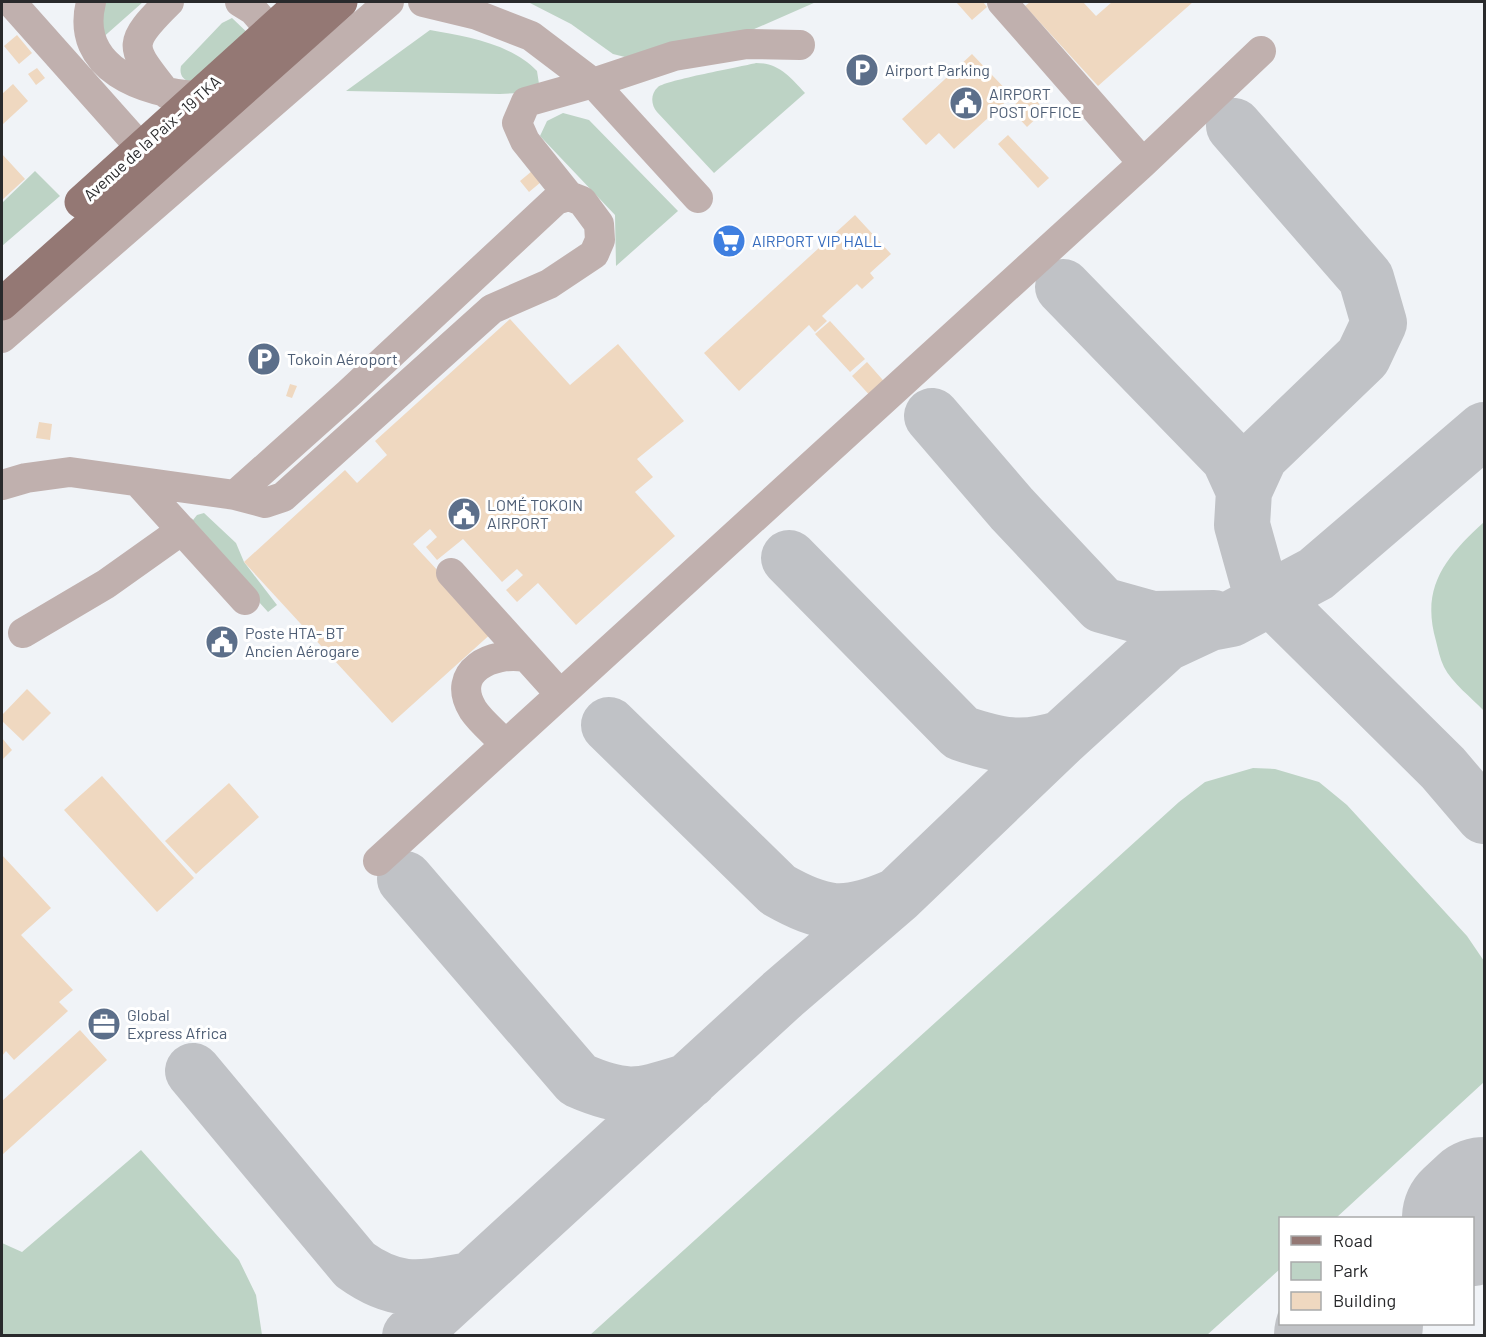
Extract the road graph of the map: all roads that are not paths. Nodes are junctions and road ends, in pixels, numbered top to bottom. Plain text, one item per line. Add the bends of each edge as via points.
1 (11, 2) edge
2 (91, 2) edge
3 (169, 2) edge
4 (302, 2) edge
5 (340, 2) edge
6 (389, 2) edge
7 (423, 2) edge
8 (1002, 2) edge
9 (261, 18) edge
10 (801, 45) dead end
11 (1261, 51) dead end
12 (593, 83) junction
13 (182, 95) junction
14 (141, 148) junction
15 (1143, 163) junction
16 (569, 196) junction
17 (698, 198) dead end
18 (2, 274) edge
19 (2, 304) edge
20 (2, 338) edge
21 (138, 482) junction
22 (2, 485) edge
23 (235, 495) junction
24 (182, 530) junction
25 (451, 573) dead end
26 (245, 600) dead end
27 (23, 633) dead end
28 (525, 657) junction
29 (560, 694) junction
30 (505, 744) junction
31 (378, 861) dead end

1 - 14 lane
2 - 13 lane via 87,23 95,48 111,69 135,83
3 - 13 lane via 143,27 137,55
4 - 9 main road, Avenue de la Paix - 19 TKA
5 - 9 main road
6 - 20 lane
7 - 12 lane via 477,15 531,36
8 - 15 lane
9 - 13 main road, Avenue de la Paix - 19 TKA
9 - 19 main road
10 - 12 lane via 747,44 674,56
11 - 15 lane
12 - 16 lane via 526,102 517,123 525,141
12 - 17 lane
13 - 14 main road, Avenue de la Paix - 19 TKA
14 - 18 main road, Avenue de la Paix - 19 TKA
15 - 29 lane
16 - 23 lane via 556,200
16 - 23 lane via 582,201 599,224 600,240 594,254 549,284 492,309 283,497 265,503
21 - 22 lane via 70,472
21 - 23 lane
21 - 24 lane
24 - 26 lane
24 - 27 lane via 106,584
25 - 28 lane
28 - 29 lane
28 - 30 lane via 510,654 490,658 476,667 470,678 467,695 473,710
29 - 30 lane
30 - 31 lane

